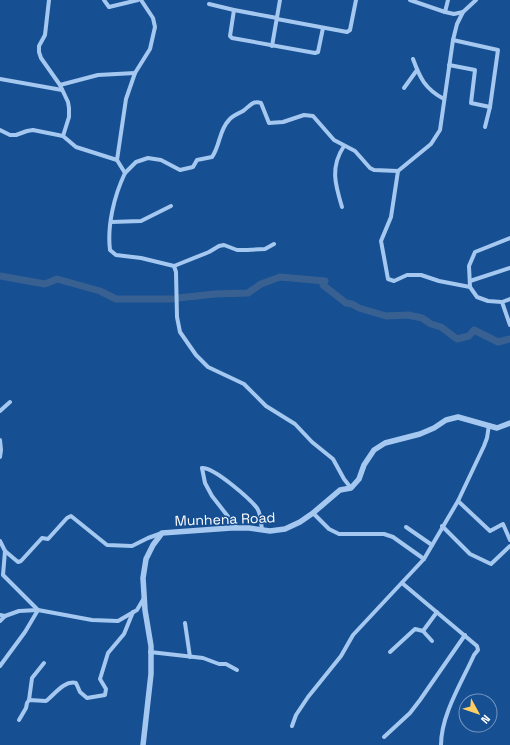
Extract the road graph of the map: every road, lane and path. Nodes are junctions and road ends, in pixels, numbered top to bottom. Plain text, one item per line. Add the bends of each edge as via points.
1 (49, 0) edge
2 (104, 0) edge
3 (138, 0) edge
4 (141, 0) edge
5 (280, 0) edge
6 (356, 0) edge
7 (410, 0) edge
8 (448, 0) edge
9 (476, 0) edge
10 (209, 4) dead end
11 (234, 10) junction
12 (445, 12) junction
13 (463, 12) junction
14 (277, 19) junction
15 (323, 28) junction
16 (453, 40) junction
17 (272, 46) junction
18 (413, 59) dead end
19 (449, 65) junction
20 (417, 70) junction
21 (135, 72) junction
22 (0, 80) edge
23 (60, 85) junction
24 (404, 88) dead end
25 (62, 90) junction
26 (444, 99) junction
27 (490, 107) junction
28 (485, 127) dead end
29 (0, 130) edge
30 (63, 136) junction
31 (344, 146) junction
32 (117, 160) junction
33 (398, 171) junction
34 (125, 173) junction
35 (171, 206) dead end
36 (342, 207) dead end
37 (111, 222) junction
38 (510, 238) edge
39 (274, 244) dead end
40 (174, 266) junction
41 (510, 268) edge
42 (470, 281) junction
43 (470, 287) junction
44 (510, 299) edge
45 (502, 302) junction
46 (510, 326) edge
47 (10, 402) dead end
48 (0, 411) edge
49 (510, 423) edge
50 (489, 425) junction
51 (0, 440) edge
52 (0, 458) edge
53 (351, 488) junction
54 (458, 501) junction
55 (313, 513) junction
56 (442, 526) junction
57 (406, 527) dead end
58 (237, 528) junction
59 (262, 530) junction
60 (162, 533) junction
61 (510, 540) edge
62 (0, 541) edge
63 (432, 544) junction
64 (510, 546) edge
65 (5, 551) junction
66 (424, 559) junction
67 (402, 583) junction
68 (144, 597) junction
69 (38, 610) junction
70 (132, 612) junction
71 (437, 612) junction
72 (2, 616) edge
73 (0, 621) edge
74 (185, 623) dead end
75 (423, 631) junction
76 (465, 635) junction
77 (432, 641) dead end
78 (150, 652) junction
79 (390, 652) dead end
80 (190, 657) junction
81 (44, 663) dead end
82 (0, 666) edge
83 (236, 670) dead end
84 (29, 700) junction
85 (19, 720) dead end
86 (292, 726) dead end
87 (384, 737) dead end
88 (143, 745) edge
89 (442, 745) edge

1 - 23 street via 45,35 39,52
2 - 3 street via 109,7
4 - 21 street via 153,18 155,27 150,49
5 - 14 street
6 - 15 street via 350,30 347,32
7 - 12 street
8 - 12 street
9 - 13 street
10 - 11 street
11 - 14 street
11 - 17 street via 230,36 232,38
12 - 13 street
13 - 16 street
14 - 15 street
14 - 17 street
15 - 17 street via 318,52 315,54
16 - 19 street
16 - 27 street via 498,50
18 - 20 street
19 - 26 street
19 - 27 street via 475,70 471,103
20 - 24 street
20 - 26 street via 426,86
21 - 23 street via 98,75
21 - 32 street via 126,99
22 - 25 street
23 - 25 street
25 - 30 street via 69,108
26 - 33 street via 440,130 431,144
27 - 28 street
29 - 30 street via 10,135 33,130
30 - 32 street via 76,147
31 - 33 street via 355,151 374,170
31 - 34 street via 334,140 313,116 304,115 283,122 269,123 262,103 258,102 248,105 229,120 212,157 196,160 193,167 180,170 161,160 148,158 136,162
31 - 36 street via 336,161 334,176
32 - 34 street
33 - 43 street via 391,217 381,241 388,279 394,281 407,275 421,275
34 - 37 street via 118,187
35 - 37 street via 141,221
37 - 40 street via 110,250 116,255
38 - 42 street via 475,252 469,266
39 - 40 street via 266,249 247,250 219,246
40 - 53 street via 180,332 196,355 208,368 244,384 266,406 295,424 332,459
41 - 42 street
42 - 43 street
43 - 45 street via 477,296 488,301
44 - 45 street
45 - 46 street
47 - 48 street
49 - 50 street via 497,428
50 - 53 street via 458,417 446,420 420,434 385,443 374,450 359,479
50 - 54 street via 484,446
51 - 52 street
53 - 55 street, Munhena Road via 340,490
54 - 56 street
54 - 61 street via 490,531 503,524
55 - 59 street, Munhena Road via 285,529
55 - 66 street via 329,530 339,534 384,534 393,537
56 - 63 street
56 - 64 street via 470,554 491,564
57 - 63 street
58 - 59 street, Munhena Road
58 - 59 street via 212,496 204,482 202,468 216,472 258,509
58 - 60 street, Munhena Road
60 - 65 street via 132,546 107,545 70,516 48,539 42,538 21,561 18,562
60 - 68 street, Munhena Road via 146,559
62 - 65 street
63 - 66 street
65 - 69 street via 3,575
66 - 67 street
67 - 71 street
67 - 86 street via 353,635 341,656 300,709
68 - 70 street via 137,610
68 - 78 street, Munhena Road
69 - 70 street via 92,620 118,621
69 - 72 street via 19,611
69 - 82 street
70 - 84 street via 124,634 108,653 100,678 106,689 105,695 87,698 80,692 76,683 72,682 59,688 46,701
71 - 75 street
71 - 76 street
72 - 73 street
74 - 80 street
75 - 77 street
75 - 79 street via 415,629
76 - 87 street via 420,700
76 - 89 street via 478,650 445,718 441,733
78 - 80 street
78 - 88 street, Munhena Road via 151,674
80 - 83 street via 226,664
81 - 84 street via 32,678
84 - 85 street

